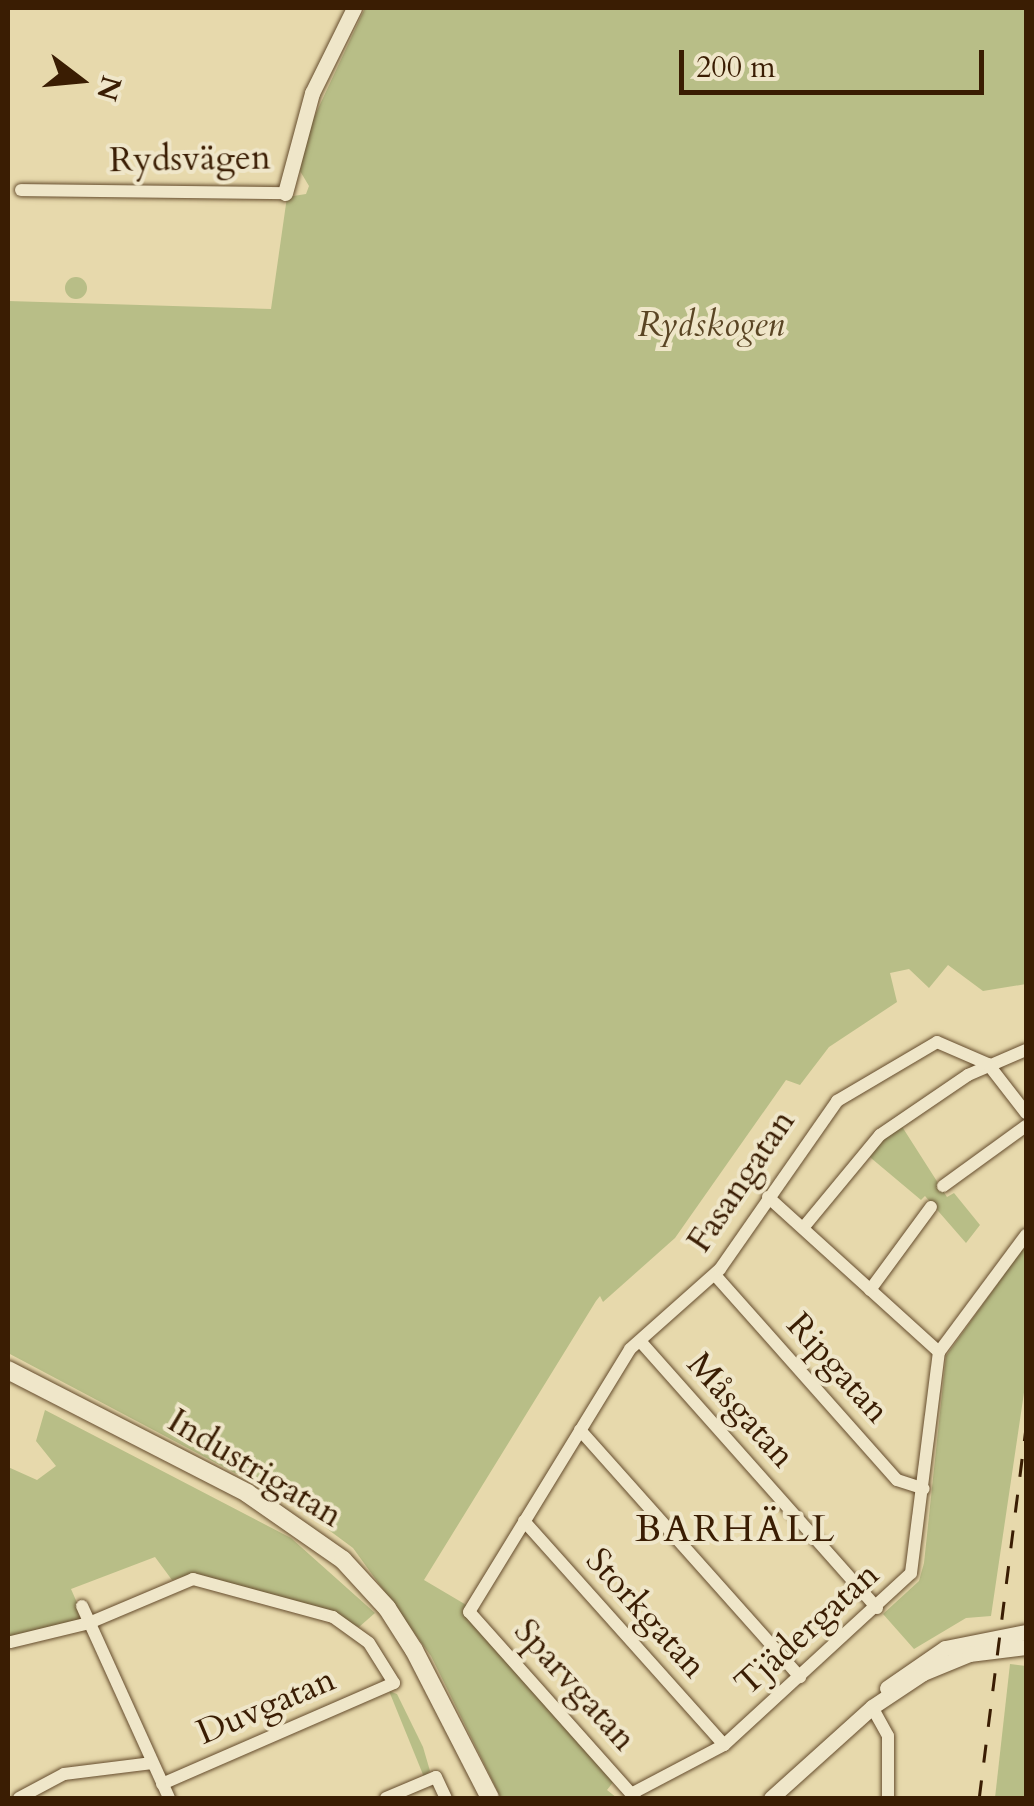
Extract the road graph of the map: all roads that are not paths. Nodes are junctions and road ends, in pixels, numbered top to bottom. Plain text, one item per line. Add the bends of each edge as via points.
1 (354, 8) edge
2 (20, 190) dead end
3 (286, 193) joint
4 (1026, 1050) edge
5 (988, 1064) junction
6 (1026, 1113) edge
7 (1026, 1126) edge
8 (944, 1186) dead end
9 (768, 1198) junction
10 (931, 1206) dead end
11 (803, 1228) junction
12 (1026, 1235) edge
13 (715, 1275) junction
14 (870, 1290) junction
15 (640, 1341) junction
16 (939, 1352) junction
17 (8, 1370) edge
18 (580, 1430) junction
19 (924, 1489) junction
20 (524, 1521) junction
21 (82, 1606) dead end
22 (877, 1608) junction
23 (469, 1612) joint
24 (89, 1623) junction
25 (1026, 1632) edge
26 (11, 1642) dead end
27 (1026, 1648) edge
28 (800, 1677) junction
29 (872, 1707) junction
30 (452, 1726) junction
31 (724, 1745) junction
32 (152, 1762) junction
33 (162, 1784) junction
34 (633, 1796) edge
35 (19, 1798) edge
36 (169, 1798) edge
37 (386, 1798) edge
38 (446, 1798) edge
39 (480, 1798) edge
40 (490, 1798) edge
41 (771, 1798) edge
42 (888, 1798) edge

1 - 3 street, Rydsvägen via 312,93
2 - 3 street, Rydsvägen
4 - 5 street
5 - 6 street
5 - 9 street, Fasangatan via 937,1042 854,1088 824,1113
5 - 11 street via 862,1150
7 - 8 street
9 - 11 street
9 - 13 street, Fasangatan
10 - 14 street
11 - 14 street
12 - 16 street
13 - 15 street, Fasangatan
13 - 19 street, Ripgatan via 897,1480
14 - 16 street
15 - 18 street, Fasangatan
15 - 22 street, Måsgatan
16 - 19 street, Tjädergatan
17 - 30 main road, Industrigatan via 246,1493 316,1538 387,1608
18 - 20 street, Fasangatan
18 - 28 street
19 - 22 street, Tjädergatan via 914,1567
20 - 23 street, Fasangatan
20 - 31 street, Storkgatan
21 - 24 street
22 - 28 street, Tjädergatan
23 - 34 street, Sparvgatan
24 - 26 street
24 - 32 street
24 - 33 street, Duvgatan via 178,1582 200,1580 333,1617 369,1643 394,1684
25 - 29 street via 978,1636 932,1654
27 - 29 street via 944,1662
28 - 31 street, Tjädergatan
29 - 41 street
29 - 42 street via 888,1736
30 - 39 main road, Industrigatan
30 - 40 main road, Industrigatan
31 - 34 street, Tjädergatan
32 - 33 street
32 - 35 street via 69,1773
33 - 36 street
37 - 38 street via 436,1777

